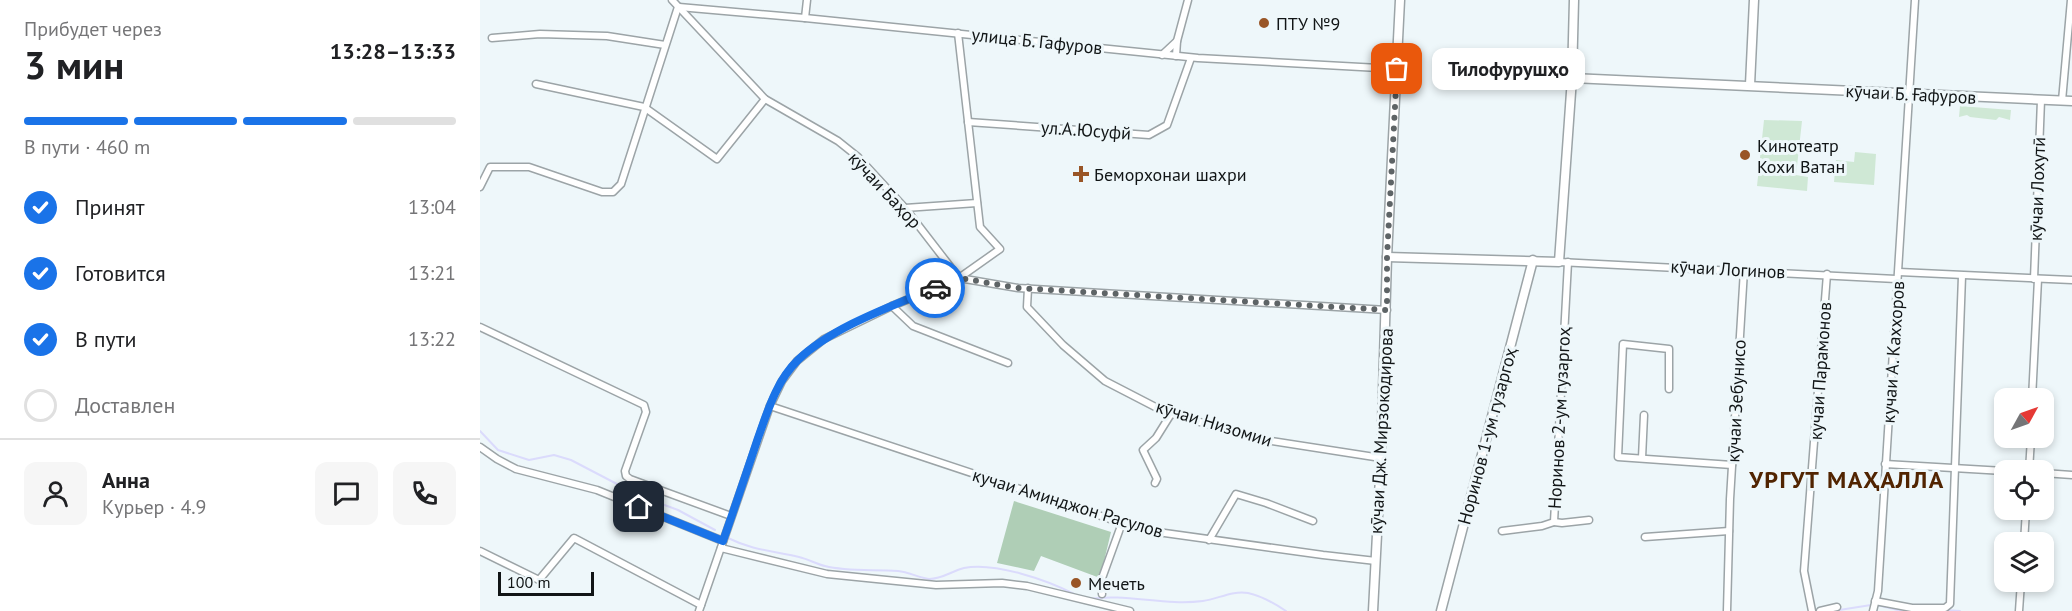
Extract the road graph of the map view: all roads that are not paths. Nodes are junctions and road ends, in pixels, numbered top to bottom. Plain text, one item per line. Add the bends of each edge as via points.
1 (672, 0) edge
2 (807, 0) edge
3 (1188, 0) edge
4 (1400, 0) edge
5 (1575, 0) edge
6 (1754, 0) edge
7 (1915, 0) edge
8 (2072, 0) edge
9 (678, 7) junction
10 (805, 18) junction
11 (958, 33) junction
12 (492, 38) dead end
13 (1177, 40) junction
14 (665, 45) junction
15 (1162, 55) junction
16 (1176, 56) junction
17 (1191, 58) junction
18 (1397, 69) junction
19 (1572, 78) junction
20 (536, 84) dead end
21 (1750, 85) junction
22 (1909, 93) junction
23 (765, 99) junction
24 (2041, 100) junction
25 (2067, 101) edge
26 (644, 107) junction
27 (968, 122) junction
28 (480, 188) edge
29 (977, 203) junction
30 (905, 208) junction
31 (1387, 257) junction
32 (1533, 260) junction
33 (1563, 262) junction
34 (1743, 270) junction
35 (1827, 274) junction
36 (1898, 275) junction
37 (1962, 276) junction
38 (959, 278) junction
39 (2036, 279) junction
40 (2069, 280) edge
41 (1028, 288) junction
42 (892, 306) junction
43 (1387, 310) junction
44 (480, 327) edge
45 (1008, 363) dead end
46 (1669, 388) dead end
47 (2032, 388) edge
48 (770, 406) junction
49 (1172, 414) junction
50 (1644, 415) dead end
51 (480, 447) edge
52 (1381, 458) junction
53 (1642, 459) junction
54 (1885, 464) junction
55 (1732, 465) junction
56 (1955, 468) junction
57 (1994, 470) edge
58 (2054, 474) edge
59 (2072, 475) edge
60 (1155, 483) dead end
61 (731, 516) junction
62 (1589, 520) dead end
63 (1313, 522) dead end
64 (1554, 522) junction
65 (1122, 523) junction
66 (1502, 531) dead end
67 (1729, 531) junction
68 (1645, 537) dead end
69 (1209, 540) junction
70 (723, 541) junction
71 (721, 548) junction
72 (480, 551) edge
73 (1376, 561) junction
74 (2020, 592) edge
75 (1102, 594) dead end
76 (1875, 602) junction
77 (1836, 607) dead end
78 (700, 608) edge
79 (1130, 611) edge
80 (1373, 611) edge
81 (1441, 611) edge
82 (1727, 611) edge
83 (1812, 611) edge
84 (1820, 611) edge
85 (1873, 611) edge
86 (2019, 611) edge

1 - 9 street, кӯчаи Баҳор
2 - 10 street
3 - 13 street
4 - 18 street, кӯчаи Дж. Мирзокодирова
5 - 19 street
6 - 21 street
7 - 22 street, кучаи А. Каххоров
8 - 25 street
9 - 10 street, улица Б. Гафуров
9 - 14 street
9 - 23 street, кӯчаи Баҳор
10 - 11 street, улица Б. Гафуров
11 - 15 street, улица Б. Гафуров
11 - 27 street
12 - 14 street via 540,34 607,36
13 - 15 street
13 - 16 street
14 - 26 street
15 - 16 street, улица Б. Гафуров
16 - 17 street, улица Б. Гафуров
17 - 18 street, улица Б. Гафуров
17 - 27 street, ул.А.Юсуфй via 1167,125 1149,135
18 - 31 street, кӯчаи Дж. Мирзокодирова
19 - 21 street, кӯчаи Б. Ғафуров
19 - 33 street
20 - 26 street
21 - 22 street, кӯчаи Б. Ғафуров
22 - 24 street, кӯчаи Б. Ғафуров
22 - 36 street, кучаи А. Каххоров
23 - 26 street via 717,159
23 - 30 street, кӯчаи Баҳор via 838,141
24 - 25 street, кӯчаи Б. Ғафуров
24 - 39 street, кӯчаи Лохутӣ
26 - 28 street via 621,184 614,192 603,192 529,167 506,166 490,167
27 - 29 street
29 - 30 street
29 - 38 street via 980,226 1000,249
30 - 38 street, кӯчаи Баҳор
31 - 32 street
31 - 43 street, кӯчаи Дж. Мирзокодирова
32 - 33 street
32 - 81 street, Норинов 1-ум гузаргоҳ
33 - 34 street, кӯчаи Логинов
33 - 64 street, Норинов 2-ум гузаргоҳ
34 - 35 street, кӯчаи Логинов
34 - 55 street, кӯчаи Зебунисо
35 - 36 street, кӯчаи Логинов
35 - 83 street, кучаи Парамонов via 1804,571
36 - 37 street, кӯчаи Логинов
36 - 54 street, кучаи А. Каххоров
37 - 39 street, кӯчаи Логинов
37 - 56 street
38 - 41 street
38 - 42 street
39 - 40 street, кӯчаи Логинов
39 - 47 street, кӯчаи Лохутӣ
41 - 43 street
41 - 49 street, кӯчаи Низомии via 1027,307 1063,345 1105,381
42 - 45 street via 913,326
42 - 48 street via 824,339 797,360
43 - 52 street, кӯчаи Дж. Мирзокодирова
44 - 61 street via 644,405 646,412 626,476
46 - 53 street via 1669,349 1623,344 1618,457
48 - 61 street
48 - 65 street, кучаи Аминджон Расулов
49 - 52 street, кӯчаи Низомии via 1259,439
49 - 60 street via 1143,450 1157,479
50 - 53 street
51 - 70 street via 516,469 597,490
52 - 73 street, кӯчаи Дж. Мирзокодирова
53 - 55 street
54 - 56 street
54 - 76 street, кучаи А. Каххоров
55 - 67 street, кӯчаи Зебунисо
56 - 57 street
56 - 76 street via 1950,604 1945,609
58 - 59 street
61 - 70 street
62 - 64 street
63 - 69 street via 1236,494
64 - 66 street, Норинов 2-ум гузаргоҳ
65 - 69 street, кучаи Аминджон Расулов
65 - 75 street via 1101,581
67 - 68 street
67 - 82 street, кӯчаи Зебунисо
69 - 73 street, кучаи Аминджон Расулов
70 - 71 street
71 - 78 street
71 - 79 street via 827,574 936,585 1027,586
72 - 78 street via 539,580 574,538
73 - 80 street, кӯчаи Дж. Мирзокодирова
74 - 86 street
76 - 85 street, кучаи А. Каххоров
77 - 84 street

